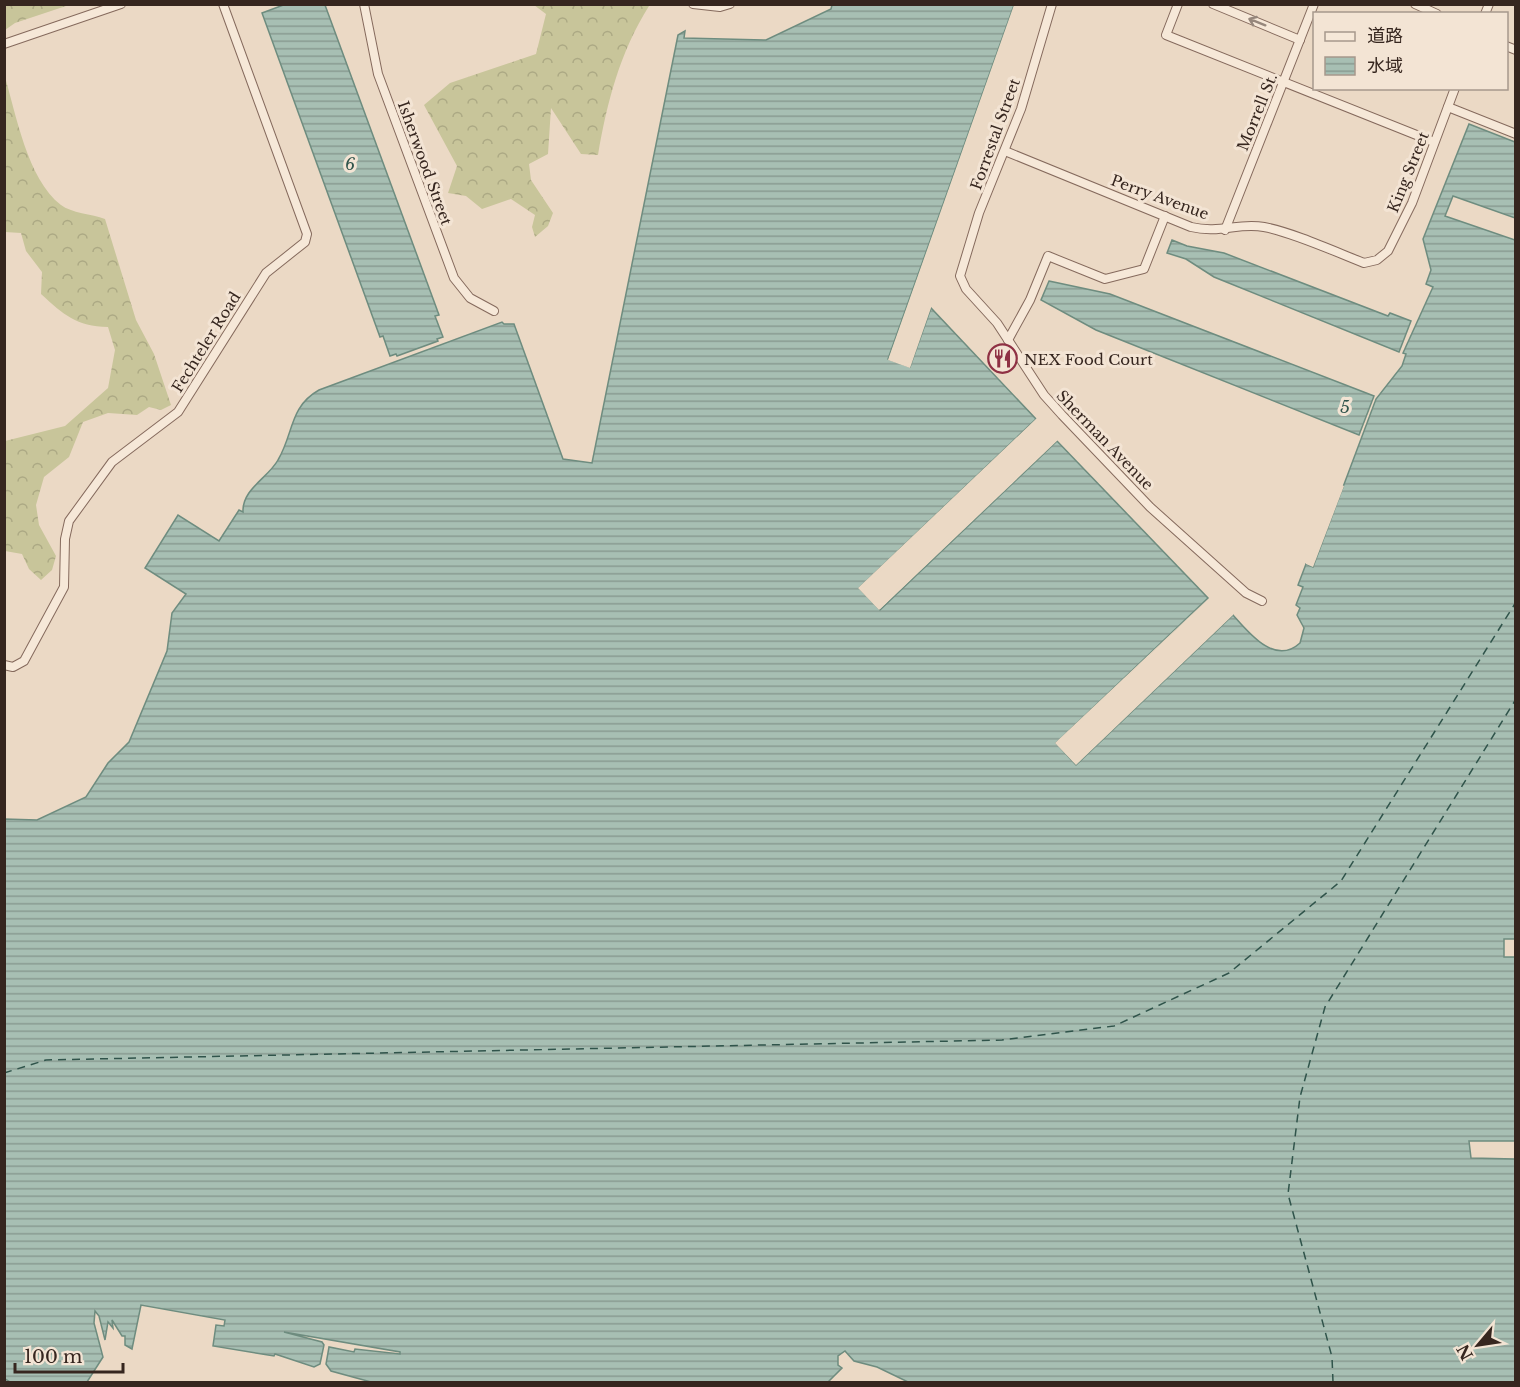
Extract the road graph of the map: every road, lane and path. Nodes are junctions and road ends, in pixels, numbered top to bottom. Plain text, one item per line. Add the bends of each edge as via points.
1 (121, 4) edge
2 (223, 4) edge
3 (364, 4) edge
4 (693, 4) edge
5 (730, 4) edge
6 (1052, 4) edge
7 (1178, 4) edge
8 (1213, 4) edge
9 (1314, 4) edge
10 (1415, 4) edge
11 (1433, 12) edge
12 (1300, 40) junction
13 (4, 44) edge
14 (1284, 82) junction
15 (1454, 90) edge
16 (1448, 107) junction
17 (1515, 134) edge
18 (1434, 142) junction
19 (1005, 151) junction
20 (1165, 216) junction
21 (1225, 230) junction
22 (1377, 260) joint
23 (960, 272) joint
24 (494, 311) dead end
25 (1008, 340) junction
26 (1262, 601) dead end
27 (9, 666) edge

1 - 13 street
2 - 27 street, Fechteler Road via 307,234 305,242 267,273 178,412 112,462 69,521 64,587 24,661
3 - 24 street, Isherwood Street via 378,74 454,278 471,298
4 - 5 street
6 - 19 street, Forrestal Street
7 - 14 street via 1166,34
12 -> 8 street
9 - 12 street, Morrell St.
10 - 11 street
12 - 14 street, Morrell St.
14 - 18 street
14 - 21 street, Morrell St.
15 - 16 street, King Street
16 - 17 street
16 - 18 street, King Street
18 - 22 street, King Street via 1412,203 1388,251
19 - 20 street, Perry Avenue
19 - 23 street, Forrestal Street
20 - 21 street, Perry Avenue via 1199,229
20 - 25 street via 1144,268 1105,279 1048,256
21 - 22 street, Perry Avenue via 1264,226 1364,263
23 - 25 street, Sherman Avenue via 966,289
25 - 26 street, Sherman Avenue via 1044,395 1150,507 1246,593

